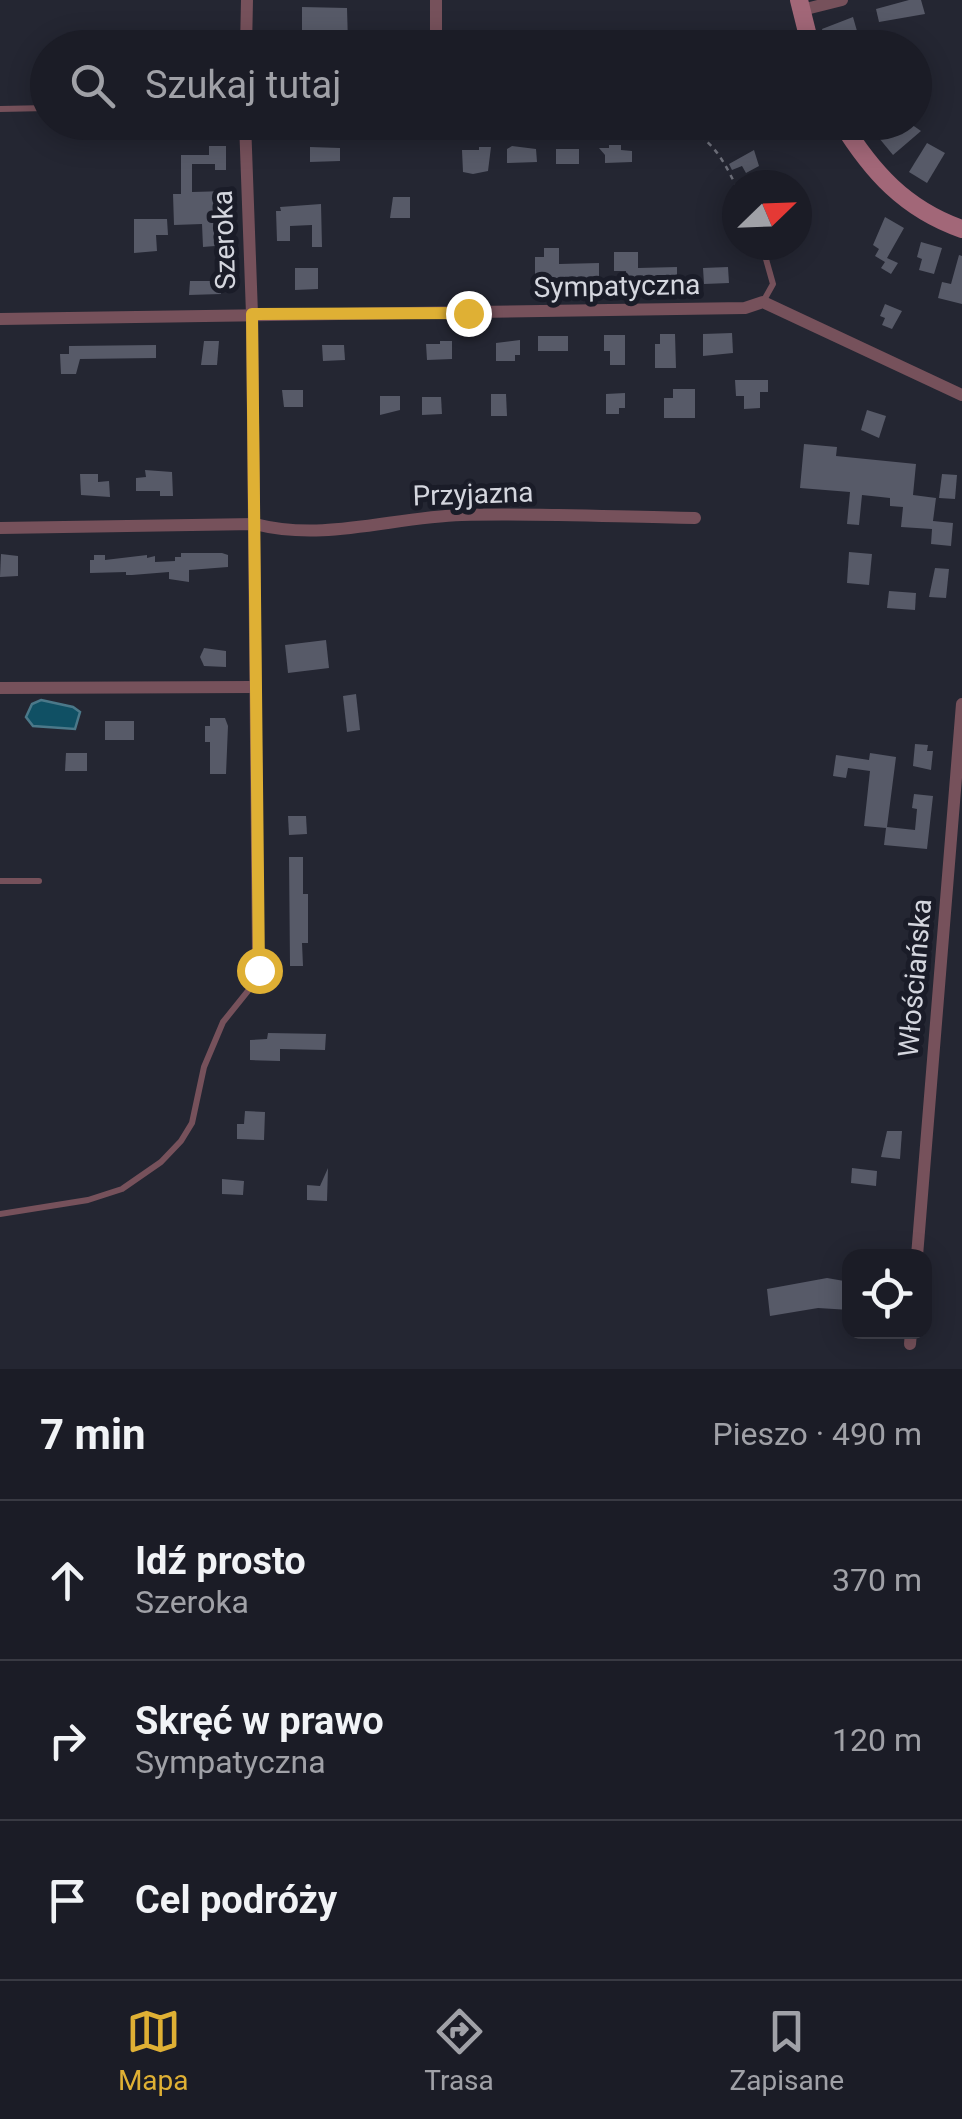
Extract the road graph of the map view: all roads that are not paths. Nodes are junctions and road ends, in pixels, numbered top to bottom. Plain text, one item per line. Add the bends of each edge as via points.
1 (247, 0) edge
2 (436, 0) edge
3 (842, 0) edge
4 (800, 5) edge
5 (246, 30) edge
6 (436, 30) edge
7 (807, 30) edge
8 (30, 108) edge
9 (0, 109) edge
10 (246, 140) edge
11 (852, 140) edge
12 (962, 229) edge
13 (766, 260) edge
14 (763, 302) junction
15 (252, 314) junction
16 (0, 319) edge
17 (962, 395) edge
18 (695, 518) dead end
19 (255, 524) junction
20 (0, 528) edge
21 (0, 688) edge
22 (253, 688) junction
23 (962, 704) edge
24 (962, 717) edge
25 (955, 877) edge
26 (0, 880) edge
27 (39, 881) dead end
28 (258, 955) joint
29 (0, 1214) edge
30 (918, 1249) edge

1 - 5 street
2 - 6 street
3 - 4 street
4 - 7 street
8 - 9 lane
10 - 15 street, Szeroka
11 - 12 street via 894,191
13 - 14 lane via 773,284
14 - 15 street, Sympatyczna via 608,312
14 - 17 street
15 - 16 street, Sympatyczna
15 - 19 street, Szeroka
18 - 19 street, Przyjazna via 462,515 327,531
19 - 20 street, Przyjazna
19 - 22 street, Szeroka
21 - 22 street
22 - 28 street, Szeroka
23 - 24 street, Włościańska
24 - 25 street, Włościańska
25 - 30 street, Włościańska
26 - 27 lane
28 - 29 lane via 256,981 224,1022 204,1067 192,1123 161,1162 122,1189 88,1200

